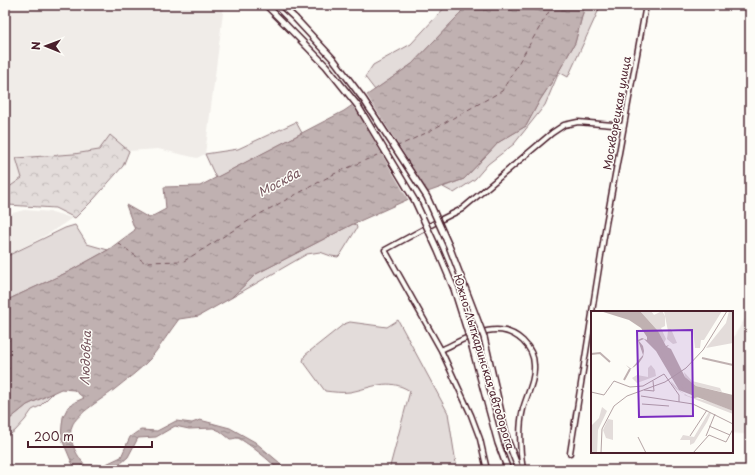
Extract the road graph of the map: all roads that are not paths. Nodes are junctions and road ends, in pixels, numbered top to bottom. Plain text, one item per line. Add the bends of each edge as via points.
1 (266, 5) edge
2 (282, 5) edge
3 (646, 5) edge
4 (624, 126) junction
5 (592, 311) edge
6 (591, 319) edge
7 (442, 350) junction
8 (570, 453) dead end
9 (487, 470) edge
10 (508, 470) edge
11 (519, 470) edge
12 (523, 470) edge

1 - 10 main road, Южно-Лыткаринская автодорога, bridge via 326,66 358,106 415,201 454,289
2 - 11 main road, Южно-Лыткаринская автодорога, bridge via 334,60 364,100 427,197 452,252 484,337 507,438
3 - 4 street, Москворецкая улица
4 - 5 street, Москворецкая улица
4 - 7 street via 578,122 564,125 462,209 385,250
6 - 8 street, Москворецкая улица
7 - 9 street via 471,415
7 - 12 street via 479,333 493,330 513,334 528,347 534,366 532,386 523,410 520,436

